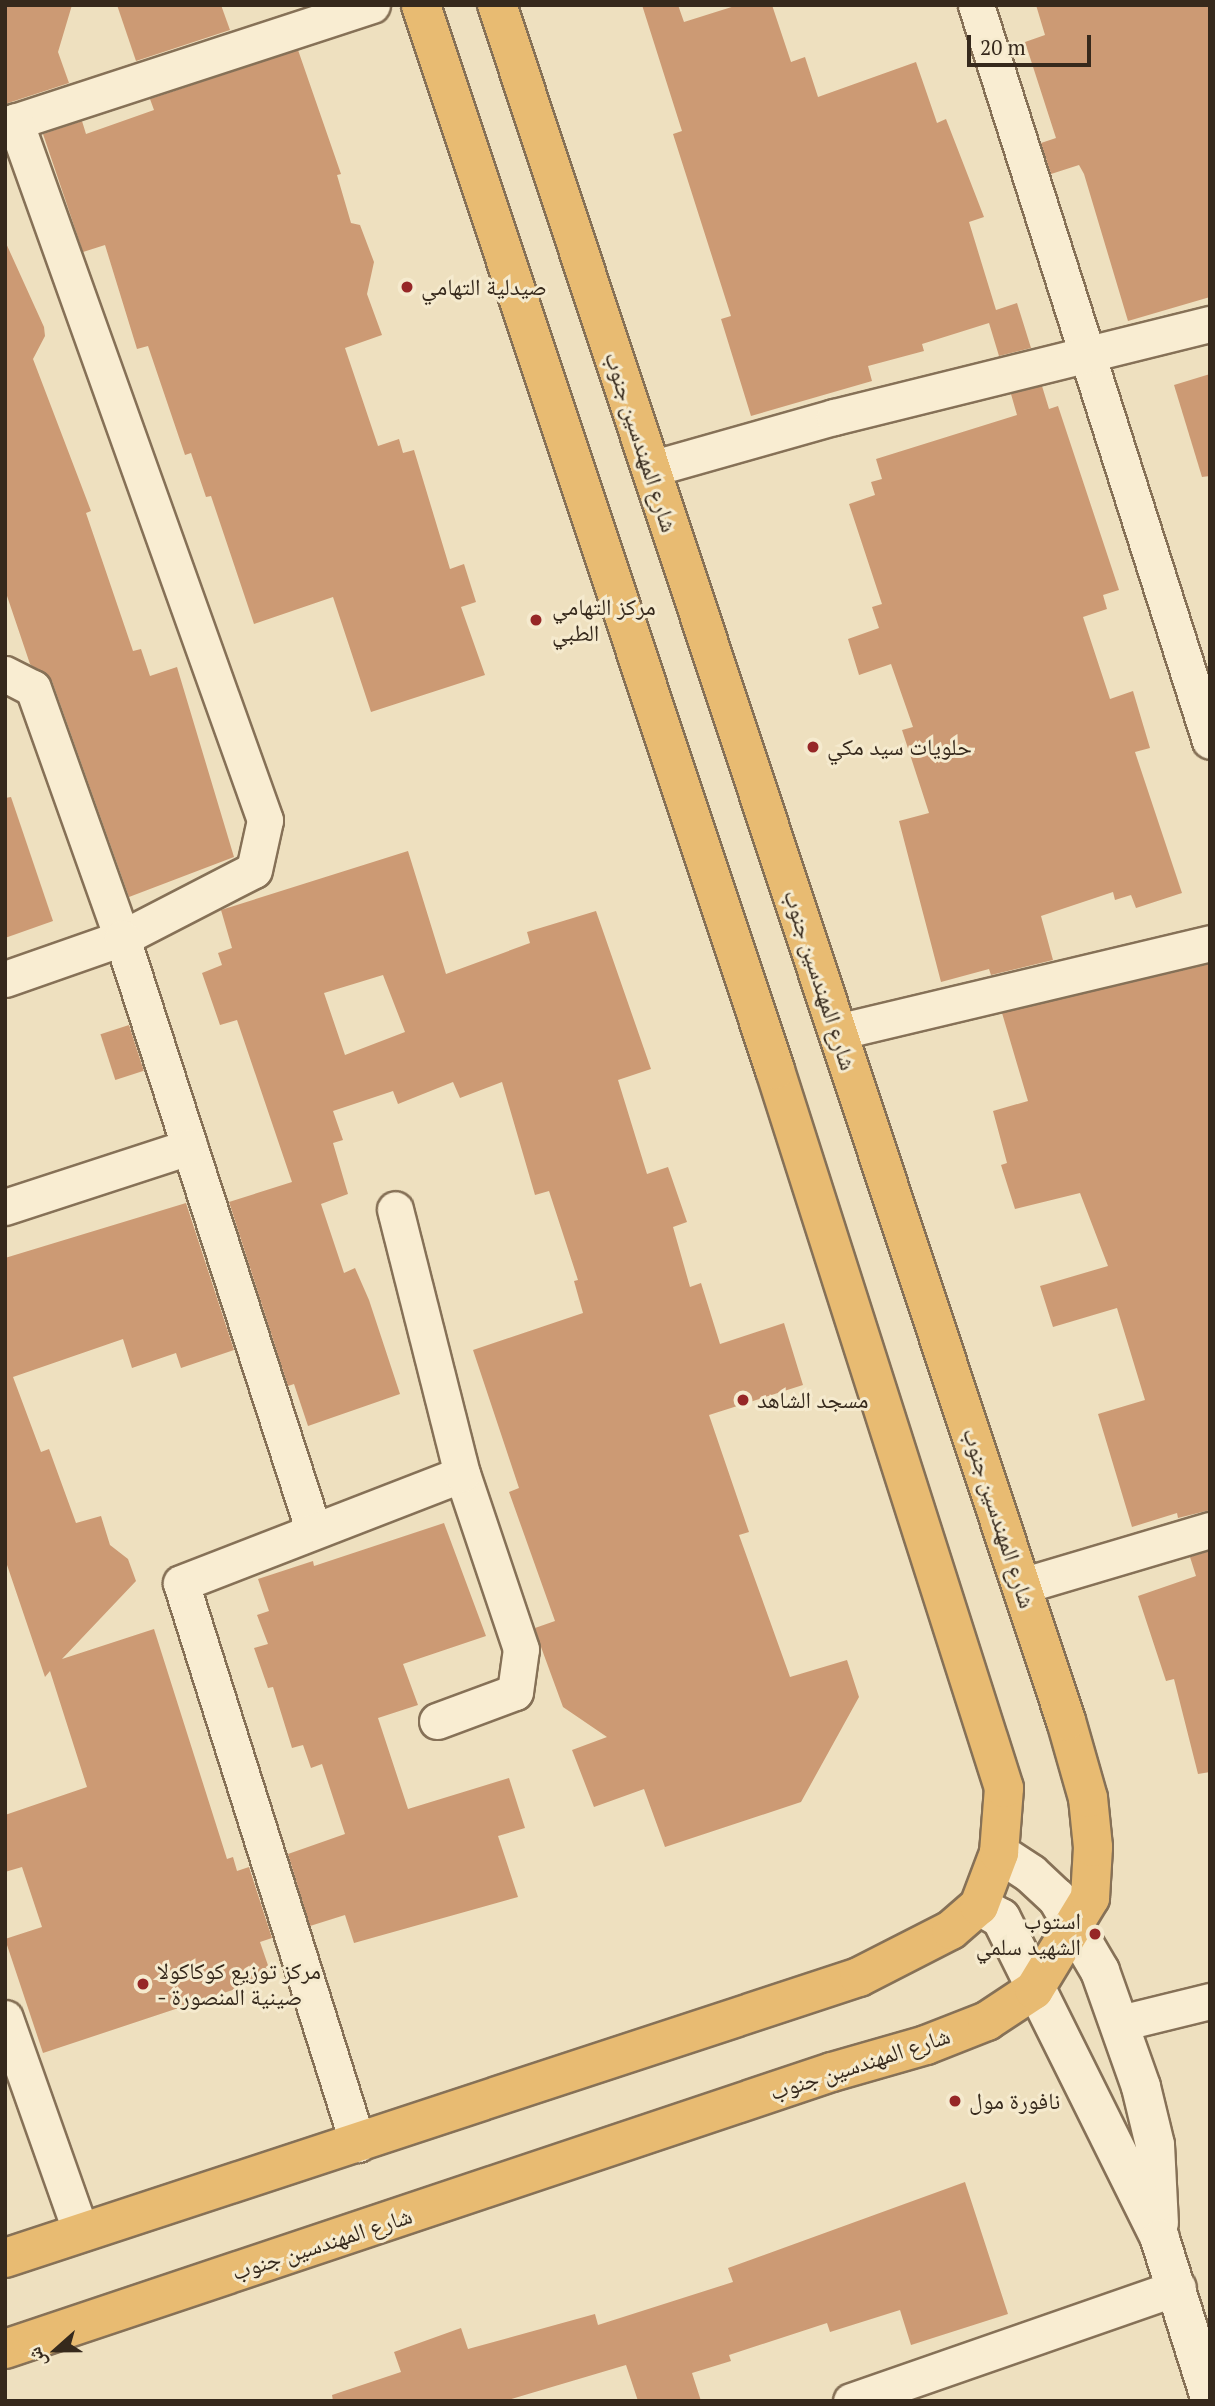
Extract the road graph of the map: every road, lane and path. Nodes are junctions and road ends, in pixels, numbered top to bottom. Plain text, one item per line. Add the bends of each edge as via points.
1 (372, 5) edge
2 (422, 5) edge
3 (498, 5) edge
4 (976, 5) edge
5 (10, 123) edge
6 (1210, 324) edge
7 (1090, 354) junction
8 (650, 469) junction
9 (5, 674) edge
10 (1210, 741) edge
11 (121, 937) junction
12 (1210, 943) edge
13 (5, 979) edge
14 (837, 1032) junction
15 (190, 1147) junction
16 (5, 1207) edge
17 (395, 1209) dead end
18 (462, 1474) junction
19 (313, 1529) junction
20 (1210, 1530) edge
21 (1021, 1586) junction
22 (438, 1721) dead end
23 (999, 1853) junction
24 (979, 1906) junction
25 (1077, 1925) junction
26 (1034, 1990) junction
27 (1210, 2001) edge
28 (5, 2018) edge
29 (1120, 2022) junction
30 (358, 2144) junction
31 (81, 2233) junction
32 (1160, 2239) junction
33 (5, 2258) edge
34 (1178, 2287) junction
35 (5, 2349) edge
36 (1210, 2398) edge
37 (851, 2401) edge

1 - 5 street
2 - 23 highway via 775,1070 1004,1788
3 - 8 highway, شارع المهندسين جنوب
4 - 7 street
5 - 11 street via 265,820 254,870
6 - 7 street
7 - 8 street via 834,417
7 - 10 street
8 - 14 highway, شارع المهندسين جنوب
9 - 11 street via 33,688
11 - 13 street
11 - 15 street
12 - 14 street
14 - 21 highway, شارع المهندسين جنوب
15 - 16 street
15 - 19 street
17 - 18 street
18 - 19 street
18 - 22 street via 521,1649 514,1692
19 - 30 street via 181,1583
20 - 21 street
21 - 25 highway, شارع المهندسين جنوب via 1088,1798 1093,1847 1090,1898
23 - 24 highway
23 - 25 street via 1057,1898
24 - 26 street via 1001,1918
24 - 30 highway via 951,1930 859,1977
25 - 26 highway, شارع المهندسين جنوب
25 - 29 street
26 - 32 street
26 - 35 highway, شارع المهندسين جنوب via 987,2021 926,2045 832,2072
27 - 29 street
28 - 31 street
29 - 32 street via 1155,2146
30 - 31 highway
31 - 33 highway
32 - 34 street
34 - 36 street
34 - 37 street

